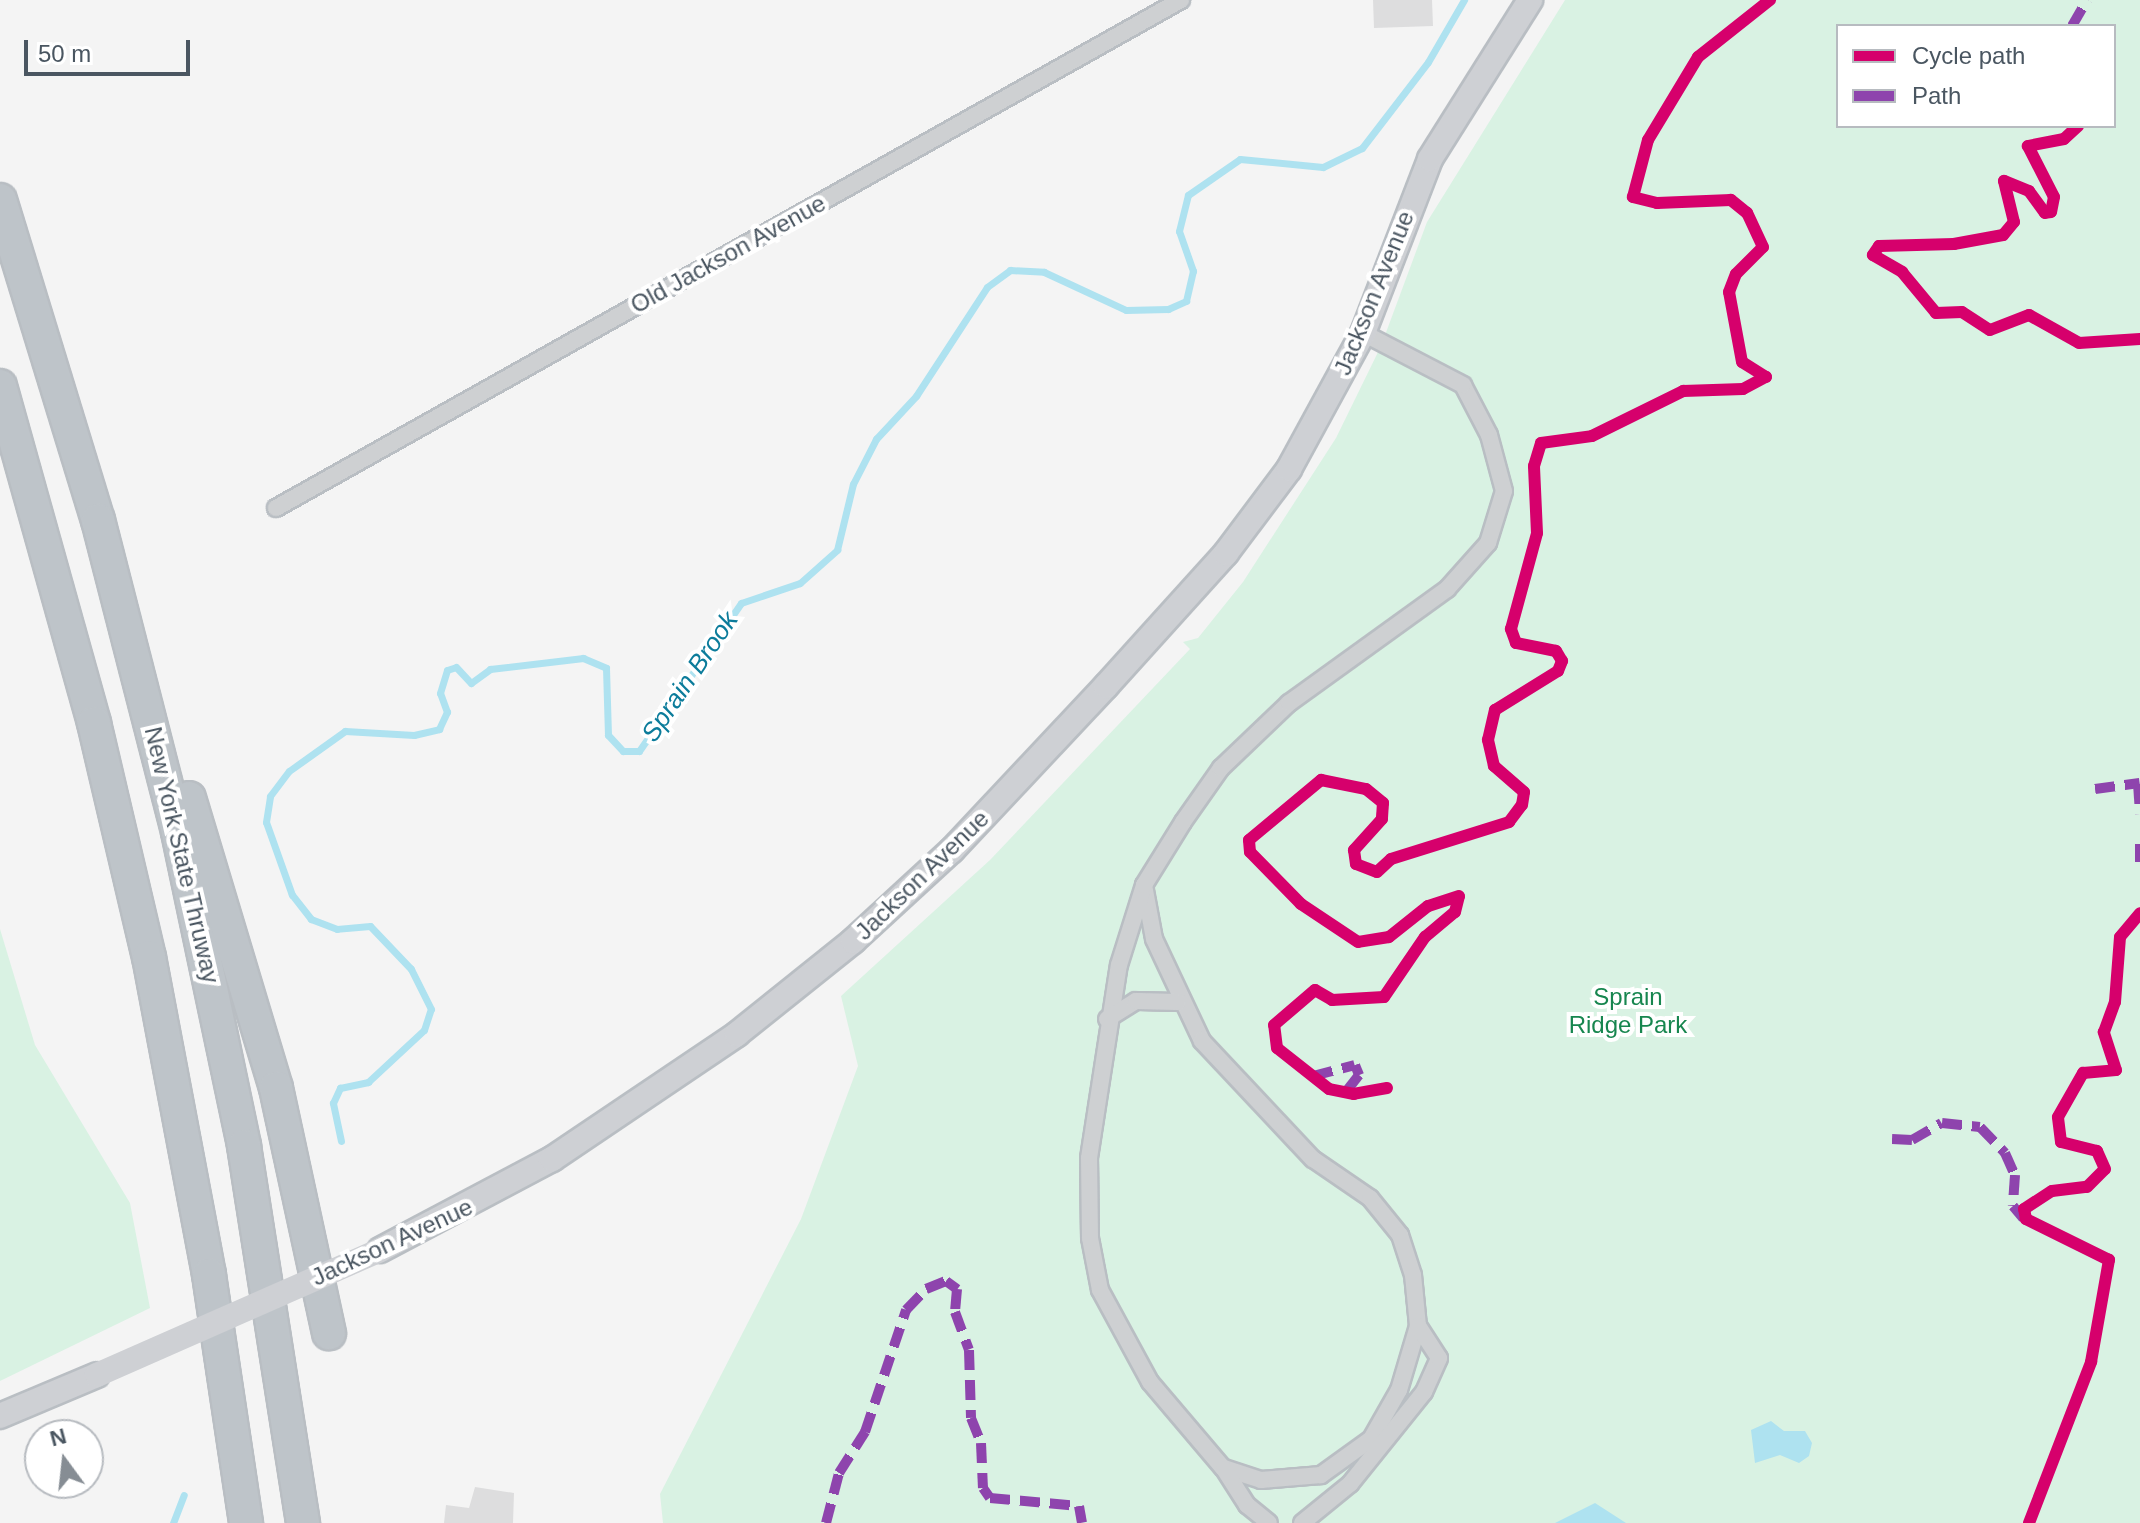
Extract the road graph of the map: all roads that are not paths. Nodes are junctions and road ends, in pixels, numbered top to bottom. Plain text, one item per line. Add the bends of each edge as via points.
1 (1181, 0) edge
2 (1530, 0) edge
3 (0, 200) edge
4 (1363, 333) junction
5 (0, 386) edge
6 (276, 508) dead end
7 (120, 598) junction
8 (1144, 885) junction
9 (1178, 1002) junction
10 (1107, 1019) junction
11 (1418, 1326) junction
12 (329, 1333) dead end
13 (0, 1416) edge
14 (1223, 1468) junction
15 (246, 1523) edge
16 (303, 1523) edge
17 (1269, 1523) edge
18 (1302, 1523) edge

1 - 6 street, Old Jackson Avenue
2 - 4 main road, Jackson Avenue via 1430,159
3 - 7 highway, New York State Thruway
4 - 8 street via 1463,385 1489,435 1504,491 1488,543 1447,589 1289,703 1221,768
4 - 13 main road, Jackson Avenue, bridge via 1289,469 1226,553 952,850 853,941 737,1034 552,1159 380,1250
5 - 15 highway via 91,709 149,957 205,1248
7 - 12 highway via 256,1014
7 - 16 highway, New York State Thruway via 226,1056
8 - 9 street via 1154,939
8 - 10 street
9 - 10 street via 1136,1001
9 - 11 street via 1202,1041 1303,1148 1370,1198 1400,1235 1413,1275
10 - 14 street via 1089,1158 1090,1238 1100,1290 1150,1382
11 - 14 street via 1399,1390 1371,1439 1347,1461 1321,1475 1282,1480
11 - 18 street via 1439,1358 1424,1392 1350,1484
14 - 17 street via 1247,1505

